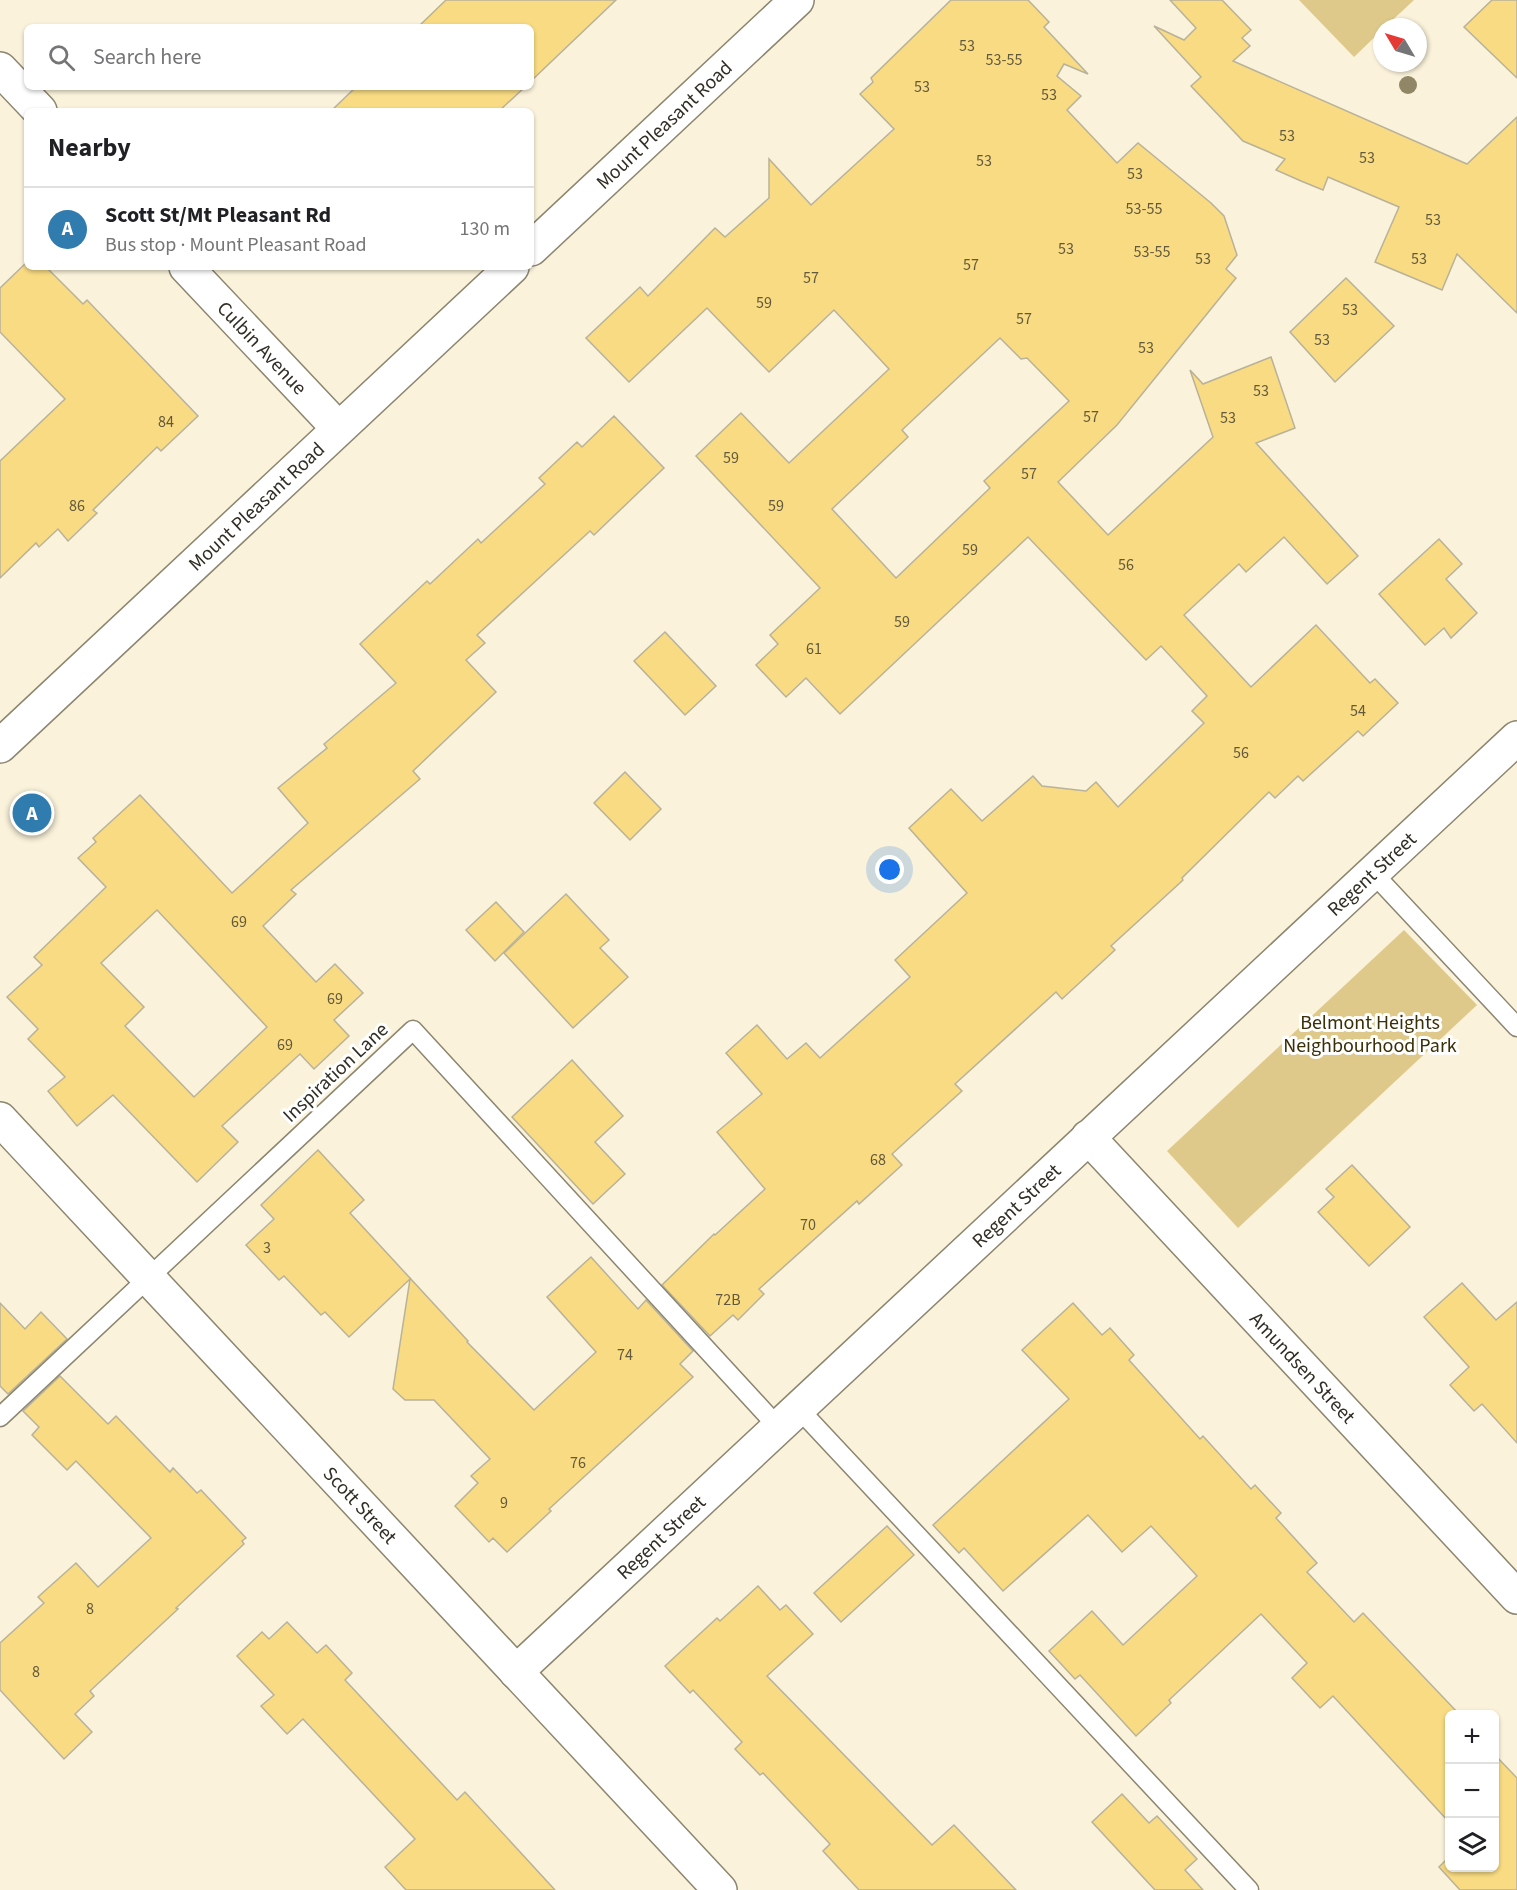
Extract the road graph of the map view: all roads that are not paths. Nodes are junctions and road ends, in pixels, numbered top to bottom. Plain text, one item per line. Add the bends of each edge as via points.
1 (796, 0) edge
2 (0, 69) edge
3 (37, 108) edge
4 (534, 246) edge
5 (189, 270) edge
6 (509, 270) edge
7 (338, 428) junction
8 (1517, 738) edge
9 (0, 746) edge
10 (1372, 872) junction
11 (1517, 1027) edge
12 (0, 1119) edge
13 (1088, 1137) junction
14 (148, 1278) junction
15 (0, 1418) edge
16 (788, 1418) junction
17 (1517, 1597) edge
18 (516, 1672) junction
19 (720, 1890) edge
20 (1249, 1890) edge

1 - 4 street, Mount Pleasant Road
2 - 3 street
5 - 7 street, Culbin Avenue
6 - 7 street, Mount Pleasant Road
7 - 9 street, Mount Pleasant Road
8 - 10 street, Regent Street
10 - 11 lane
10 - 13 street, Regent Street
12 - 14 street, Scott Street
13 - 16 street, Regent Street
13 - 17 street, Amundsen Street
14 - 15 lane, Inspiration Lane
14 - 16 lane, Inspiration Lane via 413,1030
14 - 18 street, Scott Street
16 - 18 street, Regent Street
16 - 20 lane
18 - 19 street, Scott Street

